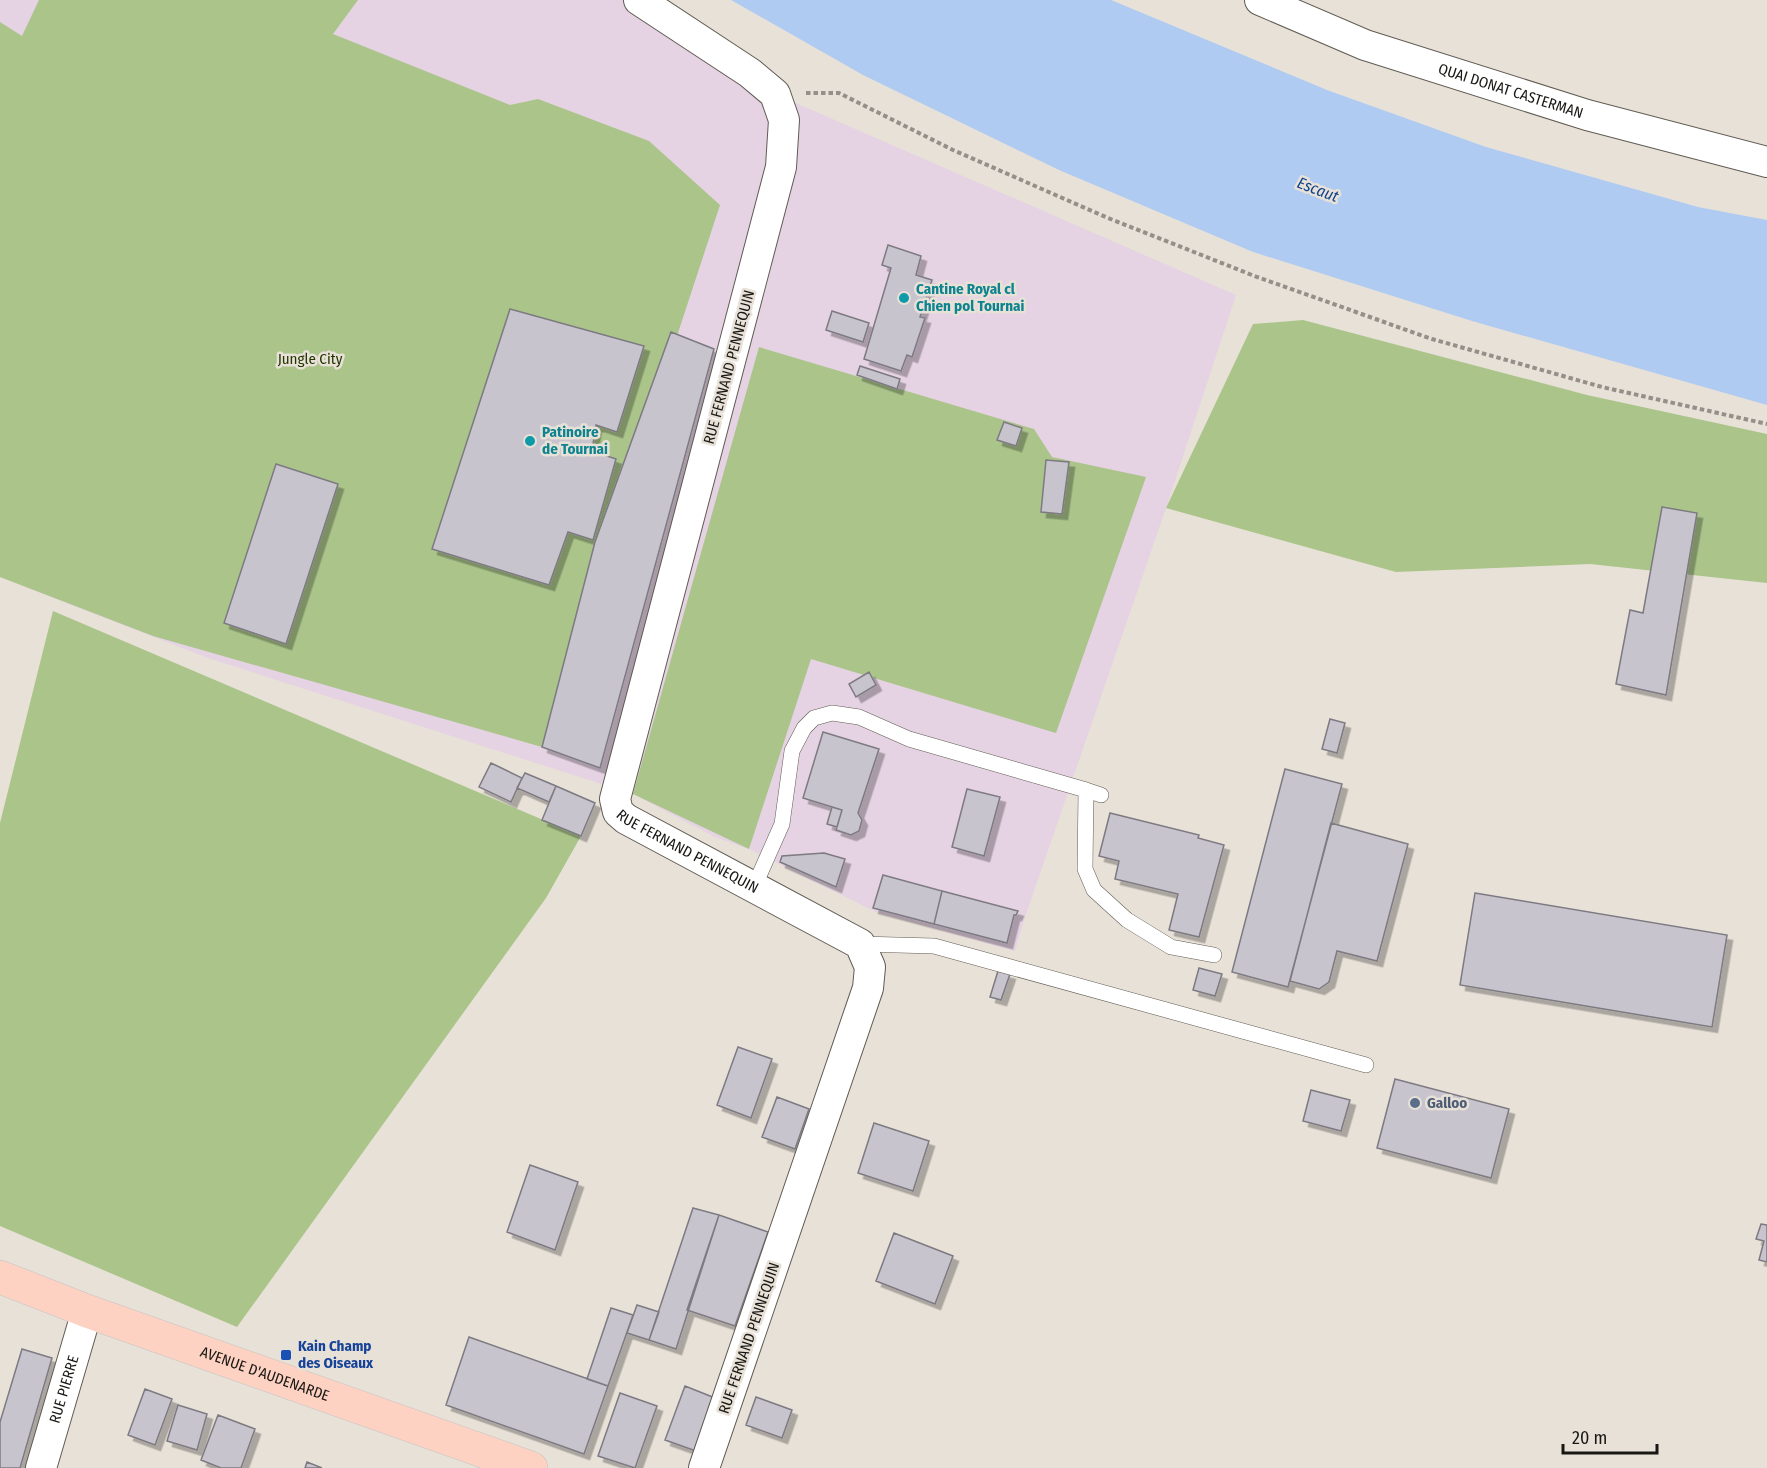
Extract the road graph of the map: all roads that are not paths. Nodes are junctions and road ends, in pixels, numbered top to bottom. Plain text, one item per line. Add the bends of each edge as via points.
1 (639, 0) edge
2 (1260, 0) edge
3 (1767, 162) edge
4 (754, 887) junction
5 (860, 944) junction
6 (1214, 956) dead end
7 (1366, 1065) dead end
8 (0, 1278) edge
9 (87, 1311) junction
10 (512, 1465) edge
11 (41, 1468) edge
12 (704, 1468) edge

1 - 4 street, RUE FERNAND PENNEQUIN via 776,94 784,120 781,167 615,799 618,812 626,819
2 - 3 street, QUAI DONAT CASTERMAN via 1365,45 1587,115
4 - 5 street, RUE FERNAND PENNEQUIN
4 - 6 lane via 782,824 792,751 804,728 814,718 832,713 859,717 909,739 1093,792 1085,869 1094,890 1127,920 1171,947
5 - 7 lane via 934,946
5 - 12 street, RUE FERNAND PENNEQUIN via 870,968 868,988
8 - 9 main road, AVENUE D'AUDENARDE
9 - 10 main road, AVENUE D'AUDENARDE
9 - 11 street, RUE PIERRE

